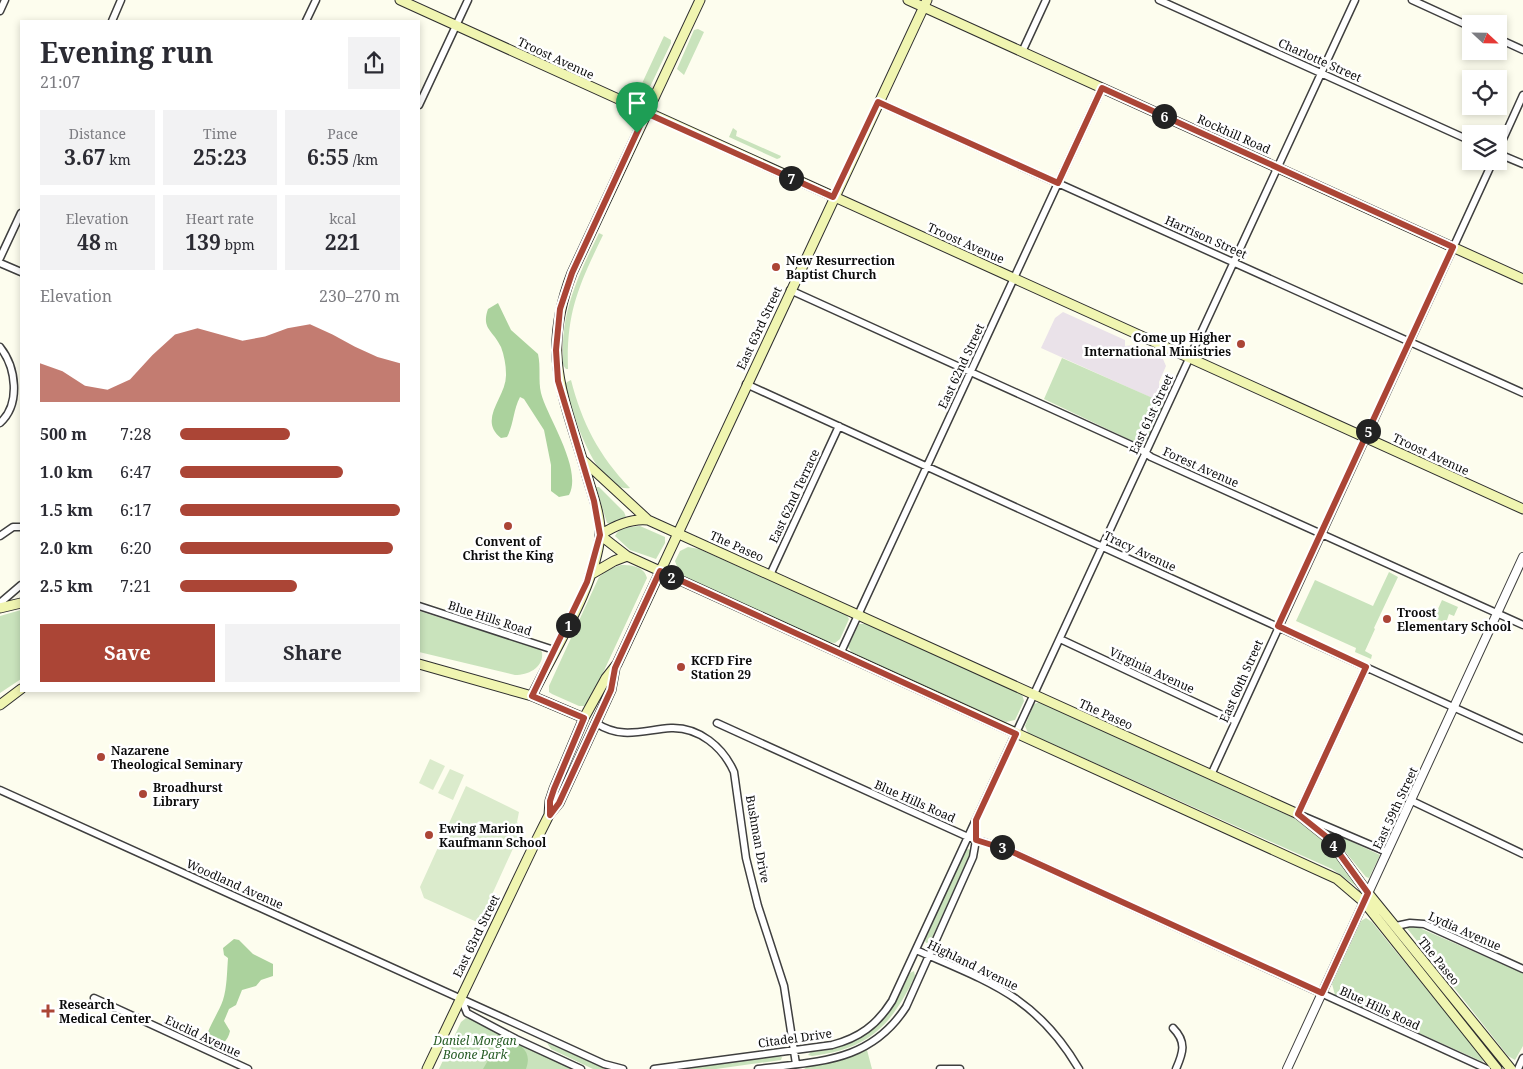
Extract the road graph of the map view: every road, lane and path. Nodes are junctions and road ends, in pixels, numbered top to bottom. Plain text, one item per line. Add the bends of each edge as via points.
1 (5, 0) edge
2 (122, 0) edge
3 (316, 0) edge
4 (400, 0) edge
5 (468, 0) edge
6 (700, 0) edge
7 (908, 0) edge
8 (1046, 0) edge
9 (1159, 0) edge
10 (1355, 0) edge
11 (1412, 0) edge
12 (925, 4) edge
13 (0, 11) edge
14 (112, 20) edge
15 (306, 20) edge
16 (1462, 23) edge
17 (456, 26) junction
18 (1508, 43) edge
19 (1523, 50) edge
20 (1022, 52) junction
21 (1321, 73) junction
22 (1102, 88) junction
23 (1523, 95) edge
24 (878, 102) junction
25 (420, 103) edge
26 (646, 113) junction
27 (1507, 130) edge
28 (1462, 137) edge
29 (1507, 157) edge
30 (1523, 164) edge
31 (1278, 168) junction
32 (1489, 170) edge
33 (1058, 183) junction
34 (833, 197) junction
35 (20, 215) edge
36 (1453, 247) junction
37 (0, 258) edge
38 (1234, 262) junction
39 (0, 263) edge
40 (20, 272) edge
41 (1014, 278) junction
42 (1523, 279) edge
43 (790, 290) junction
44 (1409, 342) junction
45 (0, 347) edge
46 (1189, 357) junction
47 (971, 371) junction
48 (746, 384) junction
49 (1523, 393) edge
50 (0, 423) edge
51 (839, 426) junction
52 (1365, 437) junction
53 (1145, 453) junction
54 (581, 458) junction
55 (927, 466) junction
56 (1523, 509) edge
57 (648, 520) junction
58 (20, 527) edge
59 (678, 533) junction
60 (1321, 533) junction
61 (0, 535) edge
62 (600, 535) junction
63 (1102, 546) junction
64 (627, 556) junction
65 (1523, 556) edge
66 (660, 571) junction
67 (590, 575) junction
68 (770, 575) junction
69 (20, 586) edge
70 (0, 603) edge
71 (20, 603) edge
72 (420, 606) edge
73 (0, 608) edge
74 (1497, 613) junction
75 (858, 616) junction
76 (1523, 625) edge
77 (1278, 626) junction
78 (1060, 639) junction
79 (554, 650) junction
80 (840, 654) junction
81 (420, 664) edge
82 (1366, 667) junction
83 (615, 668) junction
84 (606, 678) junction
85 (20, 690) edge
86 (1034, 695) junction
87 (532, 696) junction
88 (0, 705) edge
89 (1454, 707) junction
90 (584, 718) junction
91 (1235, 721) junction
92 (596, 723) junction
93 (716, 723) dead end
94 (1016, 734) junction
95 (1523, 738) edge
96 (576, 767) junction
97 (1210, 775) junction
98 (0, 790) edge
99 (1410, 800) junction
100 (1298, 814) junction
101 (550, 815) junction
102 (976, 820) junction
103 (968, 837) junction
104 (976, 840) junction
105 (1387, 852) junction
106 (1523, 854) edge
107 (1366, 897) junction
108 (1396, 926) junction
109 (916, 950) junction
110 (928, 956) junction
111 (1523, 969) edge
112 (1322, 993) junction
113 (94, 998) dead end
114 (461, 998) junction
115 (1174, 1028) dead end
116 (794, 1050) junction
117 (1523, 1058) edge
118 (796, 1064) junction
119 (248, 1069) edge
120 (427, 1069) edge
121 (581, 1069) edge
122 (623, 1069) edge
123 (654, 1069) edge
124 (758, 1069) edge
125 (940, 1069) edge
126 (960, 1069) edge
127 (1079, 1069) edge
128 (1176, 1069) edge
129 (1287, 1069) edge
130 (1487, 1069) edge
131 (1497, 1069) edge
132 (1511, 1069) edge
133 (1518, 1069) edge

1 - 13 street
2 - 14 street
3 - 15 street
4 - 17 main road, Troost Avenue
5 - 17 street
6 - 26 main road
7 - 12 main road, Rockhill Road
8 - 20 street
9 - 21 street, Charlotte Street
10 - 21 street, East 61st Street
11 - 16 street
12 - 20 main road, Rockhill Road
12 - 24 main road, East 63rd Street
17 - 25 street
17 - 26 main road, Troost Avenue
18 - 19 street
20 - 22 main road, Rockhill Road
21 - 28 street, Charlotte Street
21 - 31 street, East 61st Street
22 - 31 main road, Rockhill Road
22 - 33 street, East 62nd Street
23 - 27 street
24 - 33 street, Harrison Street
24 - 34 main road, East 63rd Street
26 - 34 main road, Troost Avenue
26 - 54 main road via 572,273 560,309 556,350 558,381
29 - 30 street
31 - 36 main road, Rockhill Road
31 - 38 street, East 61st Street
32 - 36 street, East 60th Street
33 - 38 street, Harrison Street
33 - 41 street, East 62nd Street
34 - 41 main road, Troost Avenue
34 - 43 main road, East 63rd Street
35 - 37 street
36 - 42 main road, Rockhill Road
36 - 44 street, East 60th Street
38 - 44 street, Harrison Street
38 - 46 street, East 61st Street
39 - 40 street
41 - 46 main road, Troost Avenue
41 - 47 street, East 62nd Street
43 - 47 street, Forest Avenue
43 - 48 main road, East 63rd Street
44 - 49 street, Harrison Street
44 - 52 street, East 60th Street
45 - 50 street via 14,381 12,401
46 - 52 main road, Troost Avenue
46 - 53 street, East 61st Street
47 - 53 street, Forest Avenue
47 - 55 street, East 62nd Street
48 - 51 street, Tracy Avenue
48 - 59 main road, East 63rd Street
51 - 55 street, Tracy Avenue
51 - 68 street, East 62nd Terrace
52 - 56 main road, Troost Avenue
52 - 60 street, East 60th Street
53 - 60 street, Forest Avenue
53 - 63 street, East 61st Street
54 - 57 main road
54 - 62 main road
55 - 63 street, Tracy Avenue
55 - 75 street, East 62nd Street
57 - 59 main road, The Paseo
57 - 62 main road via 637,519
58 - 61 street via 13,527
59 - 66 main road, East 63rd Street
59 - 68 main road, The Paseo
60 - 74 street, Forest Avenue
60 - 77 street, East 60th Street
62 - 64 main road, The Paseo
62 - 67 main road
63 - 77 street, Tracy Avenue
63 - 78 street, East 61st Street
64 - 66 main road, The Paseo
64 - 67 main road
65 - 74 street, East 59th Street
66 - 80 main road, The Paseo
66 - 83 main road, East 63rd Street
67 - 79 main road
68 - 75 main road, The Paseo
69 - 70 street
71 - 73 main road
72 - 79 street, Blue Hills Road
74 - 76 street, Forest Avenue
74 - 89 street, East 59th Street
75 - 80 street, East 62nd Street
75 - 86 main road, The Paseo
77 - 82 street, Tracy Avenue
77 - 91 street, East 60th Street
78 - 86 street, East 61st Street
78 - 91 street, Virginia Avenue
79 - 87 main road
80 - 94 main road, The Paseo
81 - 87 main road
82 - 89 street, Tracy Avenue
82 - 100 street
83 - 84 main road, East 63rd Street
83 - 92 main road, East 63rd Street via 611,690
84 - 90 main road, East 63rd Street
84 - 92 main road via 595,711
85 - 88 main road
86 - 94 street, East 61st Street
86 - 97 main road, The Paseo
87 - 90 main road
89 - 95 street, Tracy Avenue
89 - 99 street, East 59th Street
90 - 96 main road via 588,725
90 - 101 main road, East 63rd Street via 554,789
91 - 97 street, East 60th Street
92 - 96 main road, East 63rd Street
92 - 116 street, Bushman Drive via 630,734 672,728 691,731 712,743 730,762 748,867 784,986
93 - 103 street, Blue Hills Road
94 - 102 street, East 61st Street
94 - 107 main road, The Paseo via 1337,879
96 - 101 main road, East 63rd Street
97 - 100 main road, The Paseo
98 - 114 street, Woodland Avenue
99 - 105 street, East 59th Street
99 - 106 street
100 - 105 street
100 - 107 main road, The Paseo via 1328,838
101 - 114 main road, East 63rd Street
102 - 103 street, East 61st Street
102 - 104 street, Citadel Drive
103 - 104 street, Blue Hills Road
103 - 109 street, Citadel Drive
104 - 110 street, Citadel Drive via 973,857
104 - 112 street, Blue Hills Road via 1008,850
105 - 107 street, East 59th Street
107 - 108 main road, The Paseo
107 - 112 street, East 59th Street
107 - 131 main road, The Paseo
108 - 111 street, Lydia Avenue via 1424,924
108 - 132 main road, The Paseo
109 - 110 street, Highland Avenue
109 - 116 street, Citadel Drive via 892,1001 866,1031 849,1041
110 - 118 street, Citadel Drive via 906,1007 880,1038 846,1056
110 - 127 street, Highland Avenue via 997,987 1025,1004 1055,1034
112 - 129 street, East 59th Street
112 - 130 street, Blue Hills Road
113 - 119 street, Euclid Avenue
114 - 120 main road, East 63rd Street
114 - 121 street via 467,1013
114 - 122 street via 596,1060
115 - 128 street via 1184,1047
116 - 118 street, Bushman Drive
116 - 123 street, Citadel Drive
117 - 133 street
118 - 124 street, Citadel Drive
125 - 126 street

